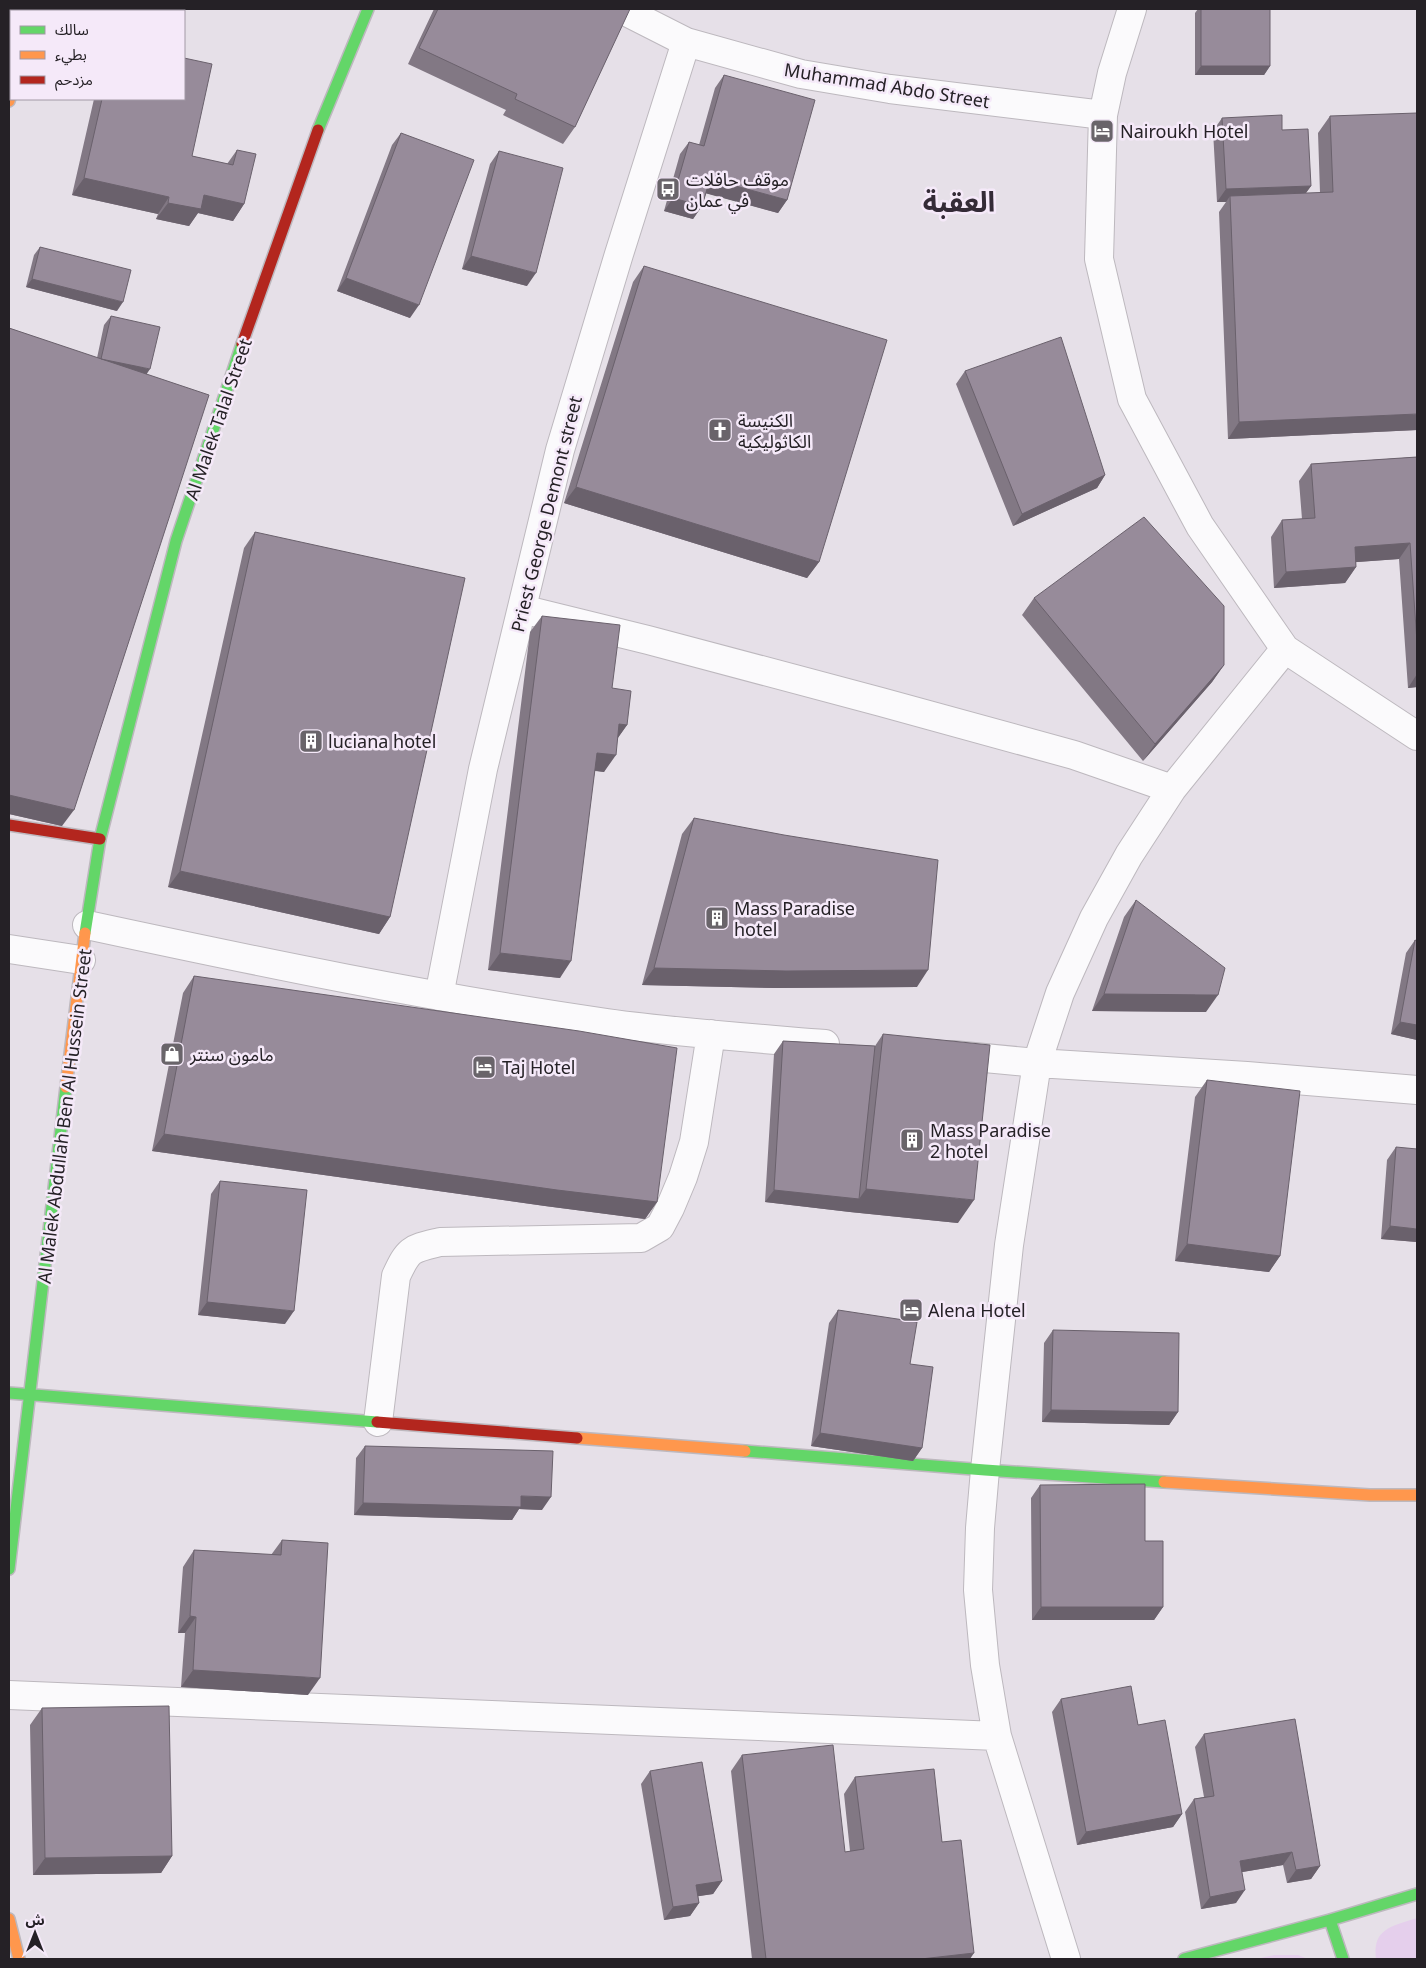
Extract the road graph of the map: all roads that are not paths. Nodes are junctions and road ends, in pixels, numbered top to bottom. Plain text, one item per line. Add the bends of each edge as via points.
1 (368, 9) edge
2 (621, 9) edge
3 (1132, 9) edge
4 (686, 42) junction
5 (1103, 115) junction
6 (522, 609) junction
7 (1285, 649) junction
8 (1417, 736) edge
9 (1172, 789) junction
10 (9, 825) edge
11 (100, 839) junction
12 (87, 925) junction
13 (9, 949) edge
14 (81, 960) junction
15 (439, 996) junction
16 (711, 1034) junction
17 (849, 1046) edge
18 (928, 1053) edge
19 (1037, 1063) junction
20 (1417, 1090) edge
21 (9, 1393) edge
22 (32, 1394) junction
23 (378, 1422) junction
24 (985, 1470) junction
25 (1417, 1494) edge
26 (9, 1570) edge
27 (9, 1695) edge
28 (997, 1736) junction
29 (1417, 1894) edge
30 (9, 1919) edge
31 (1330, 1920) junction
32 (19, 1959) edge
33 (1066, 1959) edge
34 (1184, 1959) edge
35 (1343, 1959) edge

1 - 11 main road, Al Malek Talal Street via 325,109 267,269 176,541
2 - 4 street, Muhammad Abdo Street
3 - 5 street
4 - 5 street, Muhammad Abdo Street via 801,74 890,89
4 - 6 street, Priest George Demont street via 560,450
5 - 7 street via 1099,259 1132,399 1200,526
6 - 9 street via 1074,755
6 - 15 street, Priest George Demont street via 483,769
7 - 8 street
7 - 9 street
9 - 19 street via 1129,855 1094,918 1060,993
10 - 11 main road
11 - 12 main road, Al Malek Abdullah Ben Al Hussein Street
12 - 14 main road, Al Malek Abdullah Ben Al Hussein Street
12 - 15 street
13 - 14 street
14 - 22 main road, Al Malek Abdullah Ben Al Hussein Street
15 - 16 street via 608,1023
16 - 17 street
16 - 23 street via 694,1142 660,1227 641,1238 440,1242 417,1248 406,1255 396,1276
18 - 19 street
19 - 20 street
19 - 24 street via 1009,1245
21 - 22 main road
22 - 23 main road
22 - 26 main road, Al Malek Abdullah Ben Al Hussein Street
23 - 24 main road
24 - 25 main road via 1370,1494
24 - 28 street via 978,1590 985,1665
27 - 28 street
28 - 33 street
29 - 31 main road
30 - 32 main road
31 - 34 main road
31 - 35 main road

